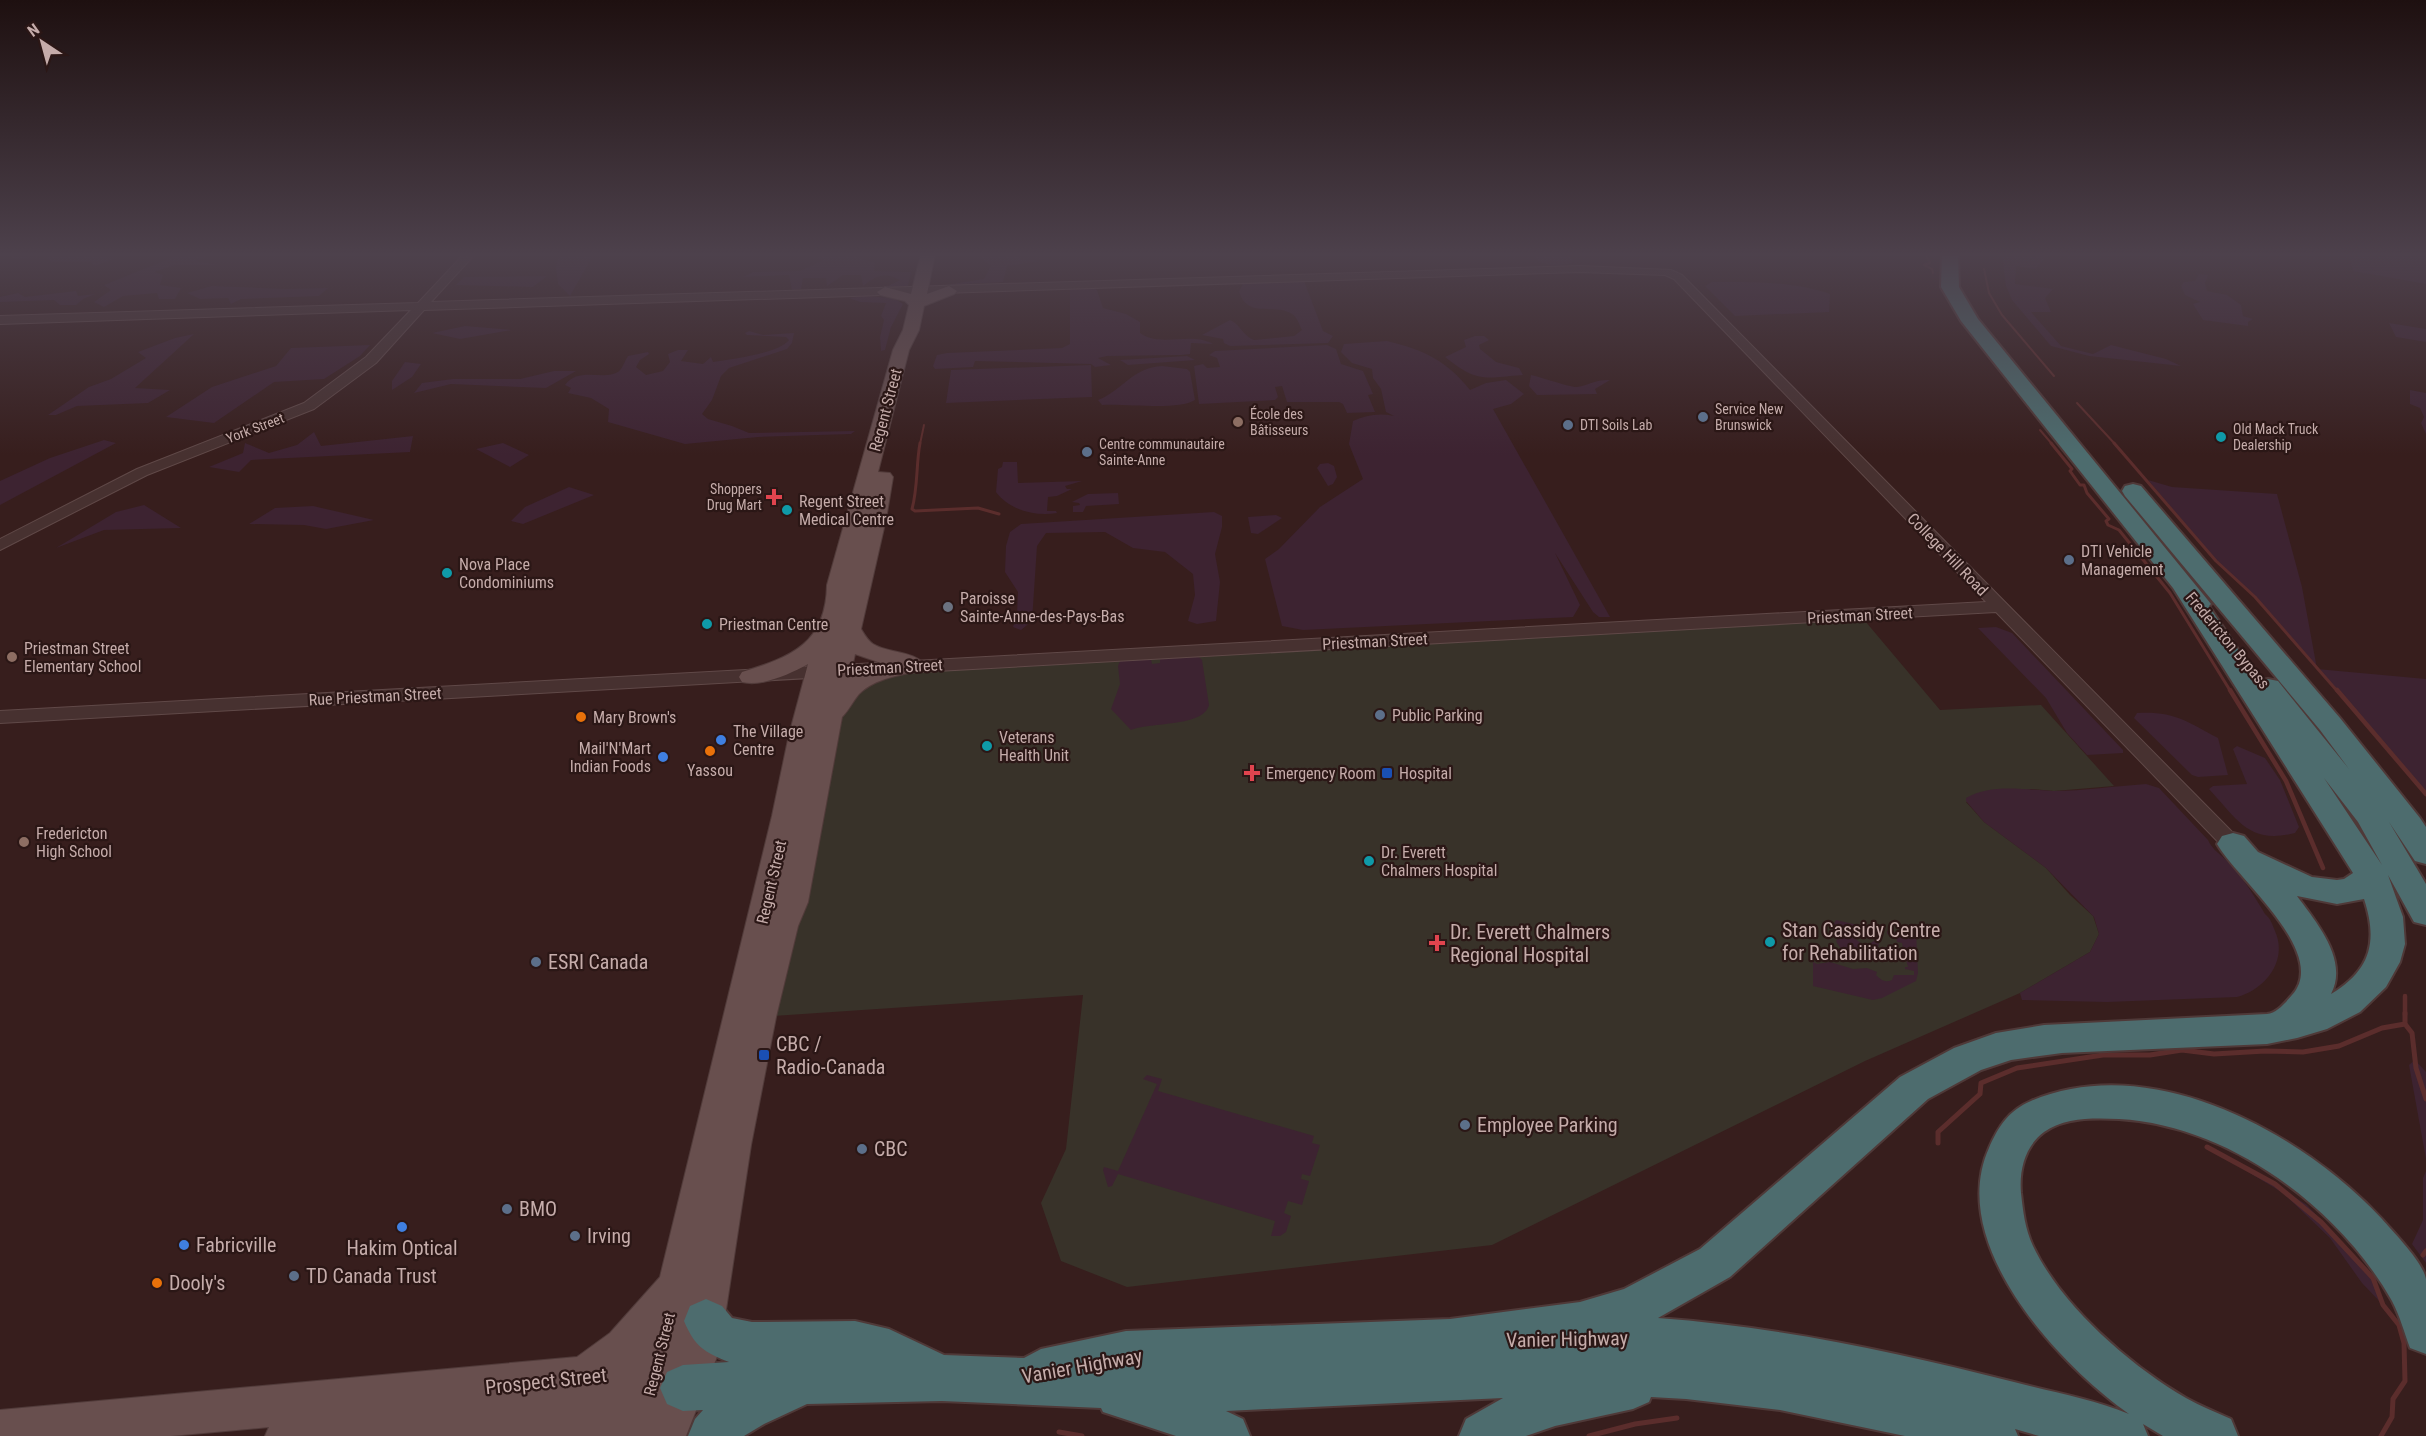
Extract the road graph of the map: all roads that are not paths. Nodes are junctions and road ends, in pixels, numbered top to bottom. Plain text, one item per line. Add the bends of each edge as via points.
1 (408, 321) edge
2 (913, 321) edge
3 (1721, 321) edge
4 (1970, 321) edge
5 (1991, 321) edge
6 (899, 396) junction
7 (878, 468) junction
8 (0, 545) edge
9 (2186, 589) junction
10 (1999, 607) junction
11 (839, 630) junction
12 (913, 665) junction
13 (828, 670) junction
14 (751, 677) junction
15 (819, 707) junction
16 (0, 717) edge
17 (2233, 844) junction
18 (2426, 853) edge
19 (2371, 874) junction
20 (2426, 914) edge
21 (2280, 1028) junction
22 (677, 1286) junction
23 (706, 1321) junction
24 (2426, 1332) edge
25 (1452, 1341) junction
26 (1679, 1376) junction
27 (579, 1377) junction
28 (940, 1378) junction
29 (669, 1379) junction
30 (1002, 1380) junction
31 (809, 1381) junction
32 (1076, 1384) junction
33 (504, 1419) junction
34 (649, 1428) edge
35 (0, 1431) edge
36 (286, 1436) edge
37 (550, 1436) edge
38 (712, 1436) edge
39 (1226, 1436) edge
40 (1484, 1436) edge
41 (1994, 1436) edge
42 (2124, 1436) edge
43 (2214, 1436) edge

1 - 8 street, York Street via 371,360 309,406 142,472
2 - 6 main road, Regent Street via 913,369
3 - 10 street, College Hill Road
4 - 9 highway, Fredericton Bypass
5 - 18 highway, Fredericton Bypass via 2330,724
6 - 7 main road, Regent Street
6 - 7 main road, Regent Street via 901,421
7 - 11 main road, Regent Street via 876,519
9 - 19 highway
9 - 20 highway, Fredericton Bypass via 2370,816
10 - 12 street, Priestman Street
10 - 17 street, College Hill Road
11 - 12 main road via 862,648
11 - 13 main road, Regent Street
11 - 14 main road via 801,659
12 - 13 street, Priestman Street
12 - 15 main road via 868,677 854,685 842,704
13 - 14 street, Priestman Street
13 - 15 main road, Regent Street
14 - 15 main road via 786,684
14 - 16 street, Rue Priestman Street
15 - 22 main road, Regent Street via 793,769 786,816
15 - 23 main road, Regent Street via 798,879 762,1007 733,1145
17 - 19 highway via 2280,878 2323,891 2346,891 2361,886
17 - 21 highway via 2312,943 2320,974 2302,1011
19 - 21 highway via 2387,923 2388,945 2377,971 2362,991 2339,1008
21 - 25 highway via 2066,1037 1989,1050 1914,1088 1715,1263 1667,1291 1631,1309 1580,1324
22 - 27 main road via 626,1348 606,1365
22 - 29 main road, Regent Street
23 - 28 highway via 710,1330 719,1335 765,1346 855,1343 898,1355
23 - 29 main road, Regent Street via 700,1349
24 - 43 highway via 2410,1290 2397,1270 2347,1211 2303,1174 2240,1136 2163,1107 2119,1102 2078,1103 2029,1121 2016,1134 2001,1170 2004,1224 2015,1256 2042,1300 2112,1374 2163,1411
25 - 30 highway, Vanier Highway via 1125,1354
25 - 42 highway, Vanier Highway via 1620,1337 1734,1346 1841,1363
26 - 32 highway, Vanier Highway via 1581,1372 1238,1388
26 - 40 highway via 1560,1401 1498,1424
26 - 41 highway, Vanier Highway via 1747,1382 1836,1397
27 - 29 main road, Prospect Street
27 - 35 main road, Prospect Street
28 - 30 highway, Vanier Highway
28 - 31 highway, Vanier Highway
29 - 31 highway, Vanier Highway
29 - 34 main road, Regent Street
30 - 32 highway, Vanier Highway
31 - 38 highway via 738,1413
32 - 39 highway via 1176,1411
33 - 34 main road, Prospect Street
33 - 36 main road, Prospect Street
33 - 37 main road

